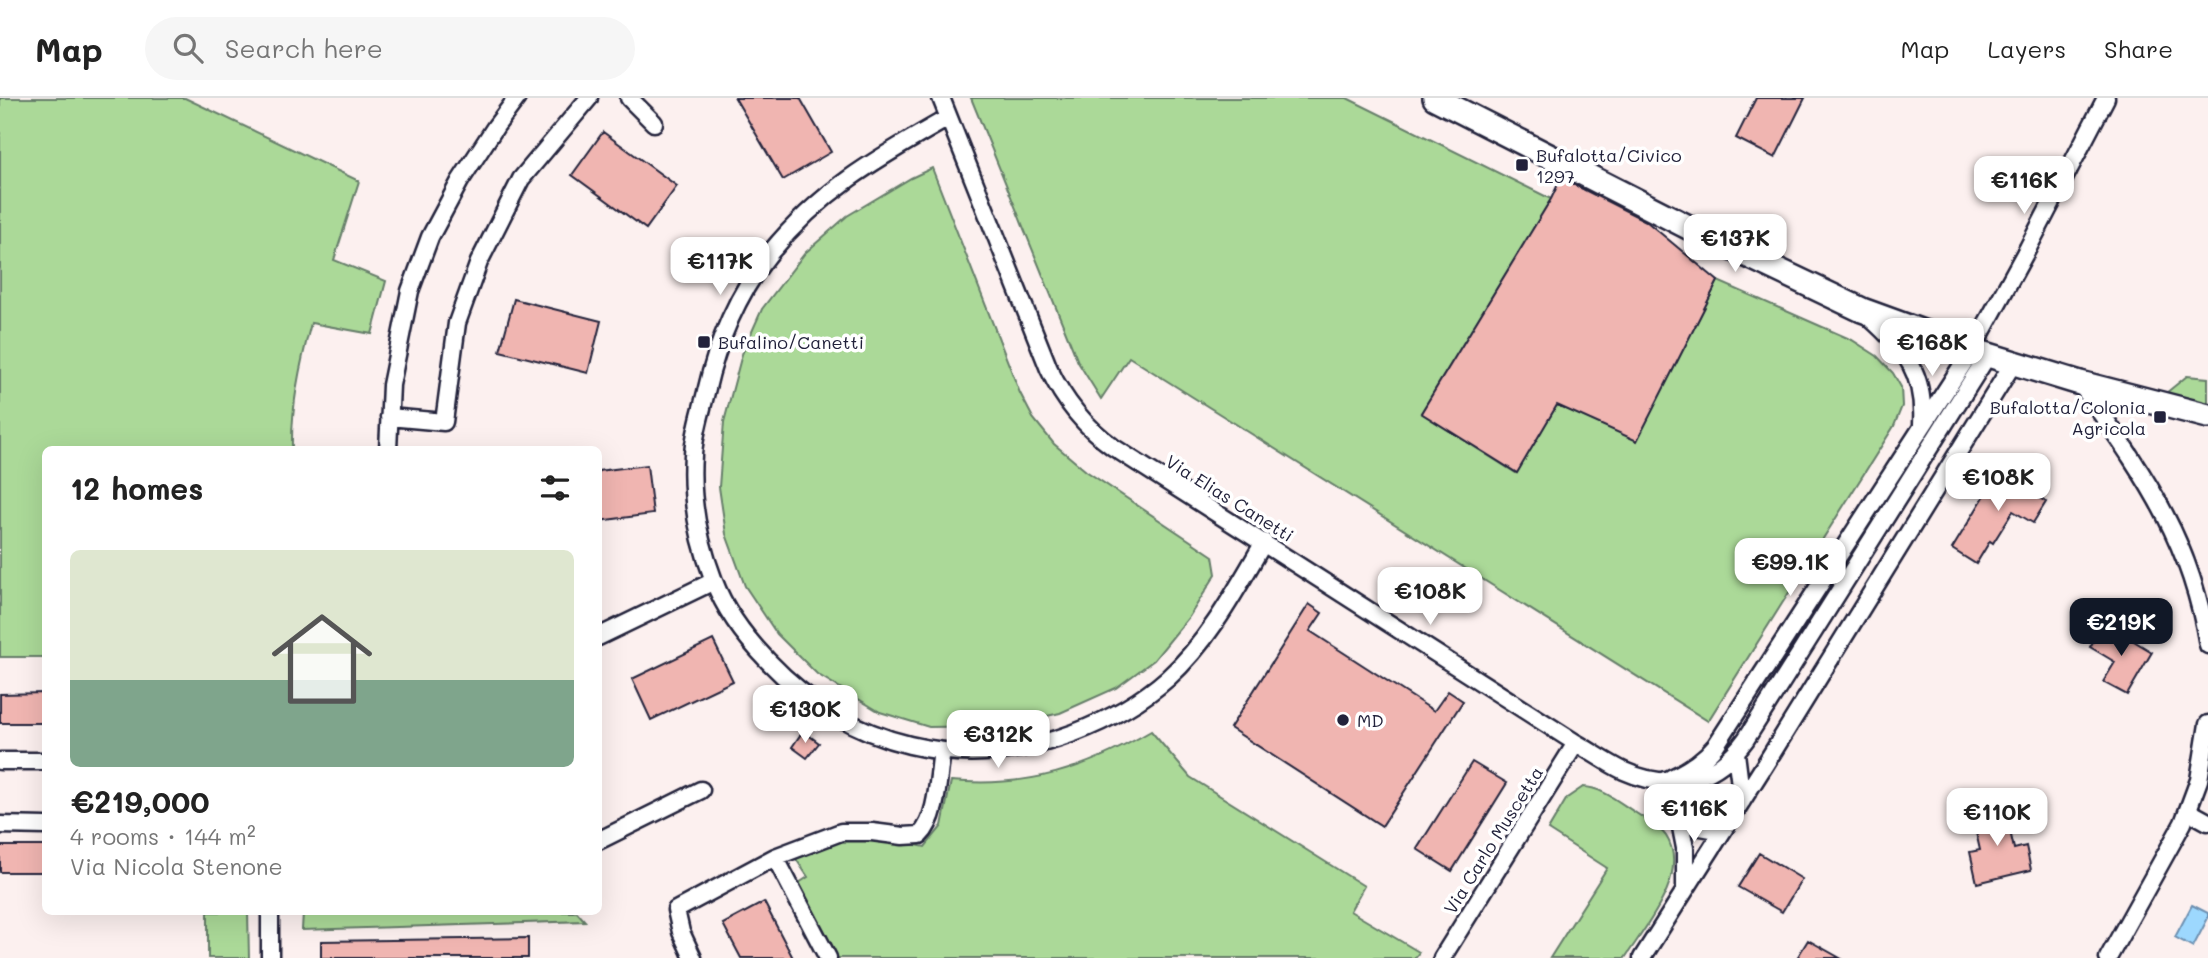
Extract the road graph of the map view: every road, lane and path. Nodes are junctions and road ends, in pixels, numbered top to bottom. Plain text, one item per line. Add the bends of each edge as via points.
1 (517, 98) edge
2 (589, 98) edge
3 (629, 98) edge
4 (941, 98) edge
5 (1435, 98) edge
6 (2106, 98) edge
7 (948, 118) junction
8 (654, 123) dead end
9 (1862, 310) junction
10 (1980, 352) junction
11 (2014, 362) junction
12 (2080, 383) junction
13 (2208, 416) edge
14 (389, 417) junction
15 (1922, 426) junction
16 (387, 446) edge
17 (1264, 542) junction
18 (714, 581) junction
19 (1801, 614) junction
20 (1818, 625) junction
21 (602, 635) edge
22 (2208, 645) edge
23 (2208, 724) edge
24 (1576, 743) junction
25 (942, 751) junction
26 (1735, 753) junction
27 (0, 761) edge
28 (42, 761) edge
29 (1665, 780) junction
30 (701, 790) dead end
31 (1742, 800) junction
32 (2188, 811) junction
33 (1679, 817) junction
34 (2208, 822) edge
35 (0, 825) edge
36 (42, 825) edge
37 (1723, 831) junction
38 (602, 839) edge
39 (775, 858) junction
40 (1685, 890) junction
41 (270, 915) edge
42 (271, 958) edge
43 (693, 958) edge
44 (828, 958) edge
45 (1442, 958) edge
46 (1642, 958) edge
47 (2108, 958) edge

1 - 14 street via 460,181 430,237 411,291 391,385
2 - 14 street via 521,179 479,262 457,323 444,422
3 - 8 street
4 - 7 street, Via Elias Canetti
5 - 9 street
6 - 10 street
7 - 17 street, Via Elias Canetti via 1066,401 1104,440
7 - 18 street via 873,161 820,200 768,254 734,312 711,371 693,455 698,520
9 - 10 street
9 - 15 street via 1912,363 1921,388
10 - 11 street
10 - 15 street
10 - 20 street, Via Elias Canetti
11 - 12 street
11 - 31 street
12 - 13 street
12 - 22 street via 2173,527 2193,579
14 - 16 street
15 - 19 street
17 - 24 street, Via Elias Canetti
17 - 25 street via 1195,649 1133,705 1039,745 981,753
18 - 21 street
18 - 25 street via 748,639 815,702 866,731
19 - 20 street
19 - 29 street via 1707,756
20 - 26 street, Via Elias Canetti
23 - 32 street via 2199,780
24 - 29 street, Via Elias Canetti via 1627,772
24 - 45 street, Via Carlo Muscetta
25 - 39 street via 932,817 920,835 841,832
26 - 29 street, Via Elias Canetti via 1692,780
26 - 31 street
27 - 28 street
29 - 33 street
30 - 38 street
31 - 37 street
32 - 34 street
32 - 47 street
33 - 37 street via 1695,826
33 - 40 street
35 - 36 street
37 - 40 street
39 - 43 street via 676,910
39 - 44 street
40 - 46 street
41 - 42 street

